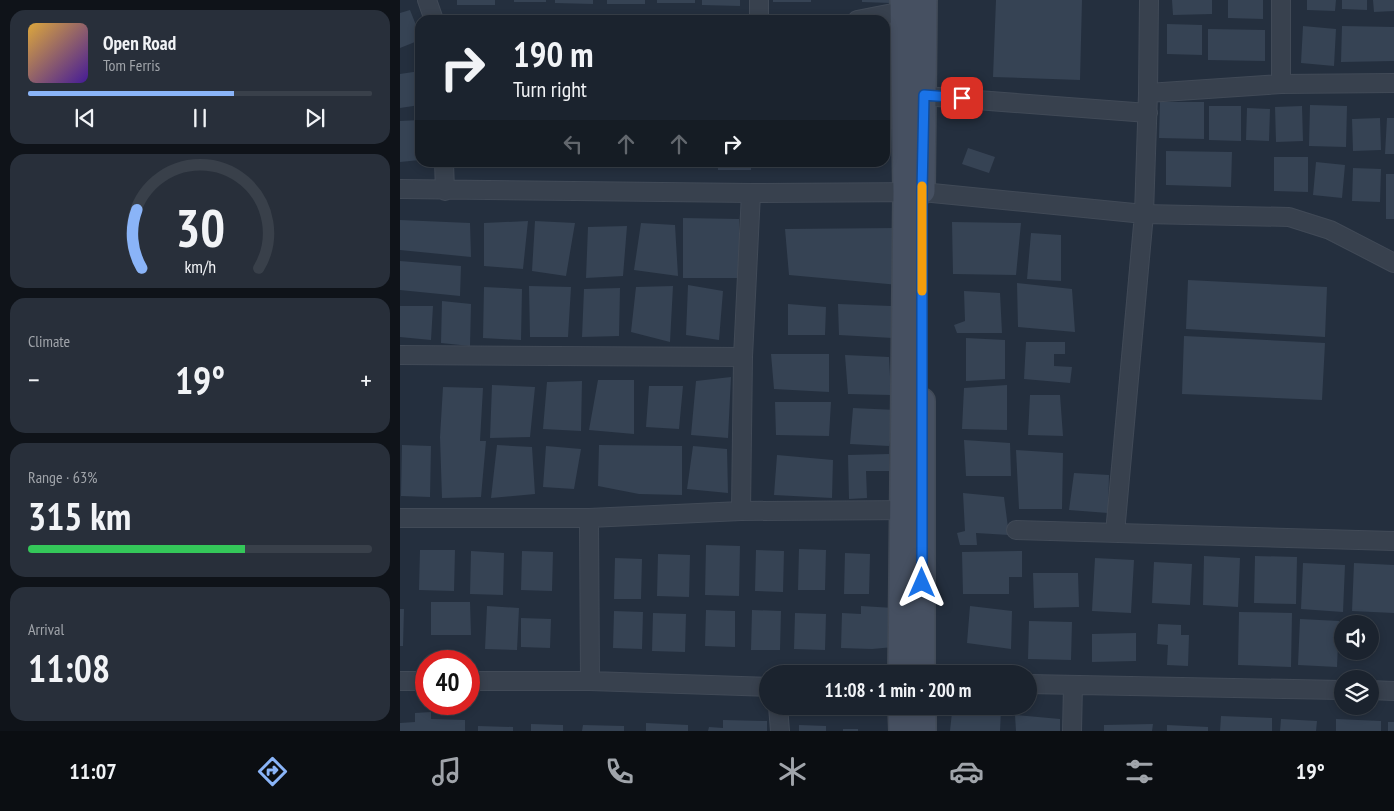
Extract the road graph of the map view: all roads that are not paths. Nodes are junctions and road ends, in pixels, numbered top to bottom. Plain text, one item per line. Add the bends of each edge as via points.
1 (427, 0) edge
2 (759, 0) edge
3 (1149, 0) edge
4 (1281, 0) edge
5 (913, 6) edge
6 (432, 15) edge
7 (759, 15) edge
8 (877, 15) edge
9 (1281, 84) junction
10 (1394, 84) edge
11 (1148, 93) junction
12 (914, 95) junction
13 (1148, 113) junction
14 (444, 167) edge
15 (400, 189) edge
16 (445, 191) junction
17 (914, 192) junction
18 (751, 193) junction
19 (1144, 214) junction
20 (1394, 263) edge
21 (400, 355) edge
22 (743, 357) junction
23 (913, 510) junction
24 (741, 511) junction
25 (400, 518) edge
26 (588, 518) junction
27 (1016, 530) dead end
28 (1115, 533) junction
29 (1394, 541) edge
30 (902, 665) edge
31 (922, 665) edge
32 (400, 681) edge
33 (415, 681) edge
34 (480, 681) edge
35 (590, 681) junction
36 (1037, 684) edge
37 (1073, 685) junction
38 (759, 687) edge
39 (1334, 690) edge
40 (1379, 690) edge
41 (1394, 691) edge
42 (779, 715) edge
43 (901, 715) edge
44 (922, 715) edge
45 (780, 731) edge
46 (902, 731) edge
47 (923, 731) edge
48 (1072, 731) edge

1 - 6 street
2 - 7 street
3 - 11 street
4 - 9 street
5 - 8 street
5 - 12 street
9 - 10 street
9 - 11 street
11 - 13 street
12 - 13 street
12 - 17 street
13 - 19 street
14 - 16 street
15 - 16 street
16 - 18 street
17 - 18 street
17 - 19 street
17 - 23 street
18 - 22 street
19 - 20 street via 1290,217 1330,230
19 - 28 street
21 - 22 street
22 - 24 street
23 - 24 street
23 - 30 street
23 - 31 street
24 - 26 street
25 - 26 street
26 - 35 street
27 - 28 street
28 - 29 street
32 - 33 street
34 - 35 street
35 - 38 street
36 - 37 street
37 - 39 street
37 - 48 street
40 - 41 street
42 - 45 street
43 - 46 street
44 - 47 street

